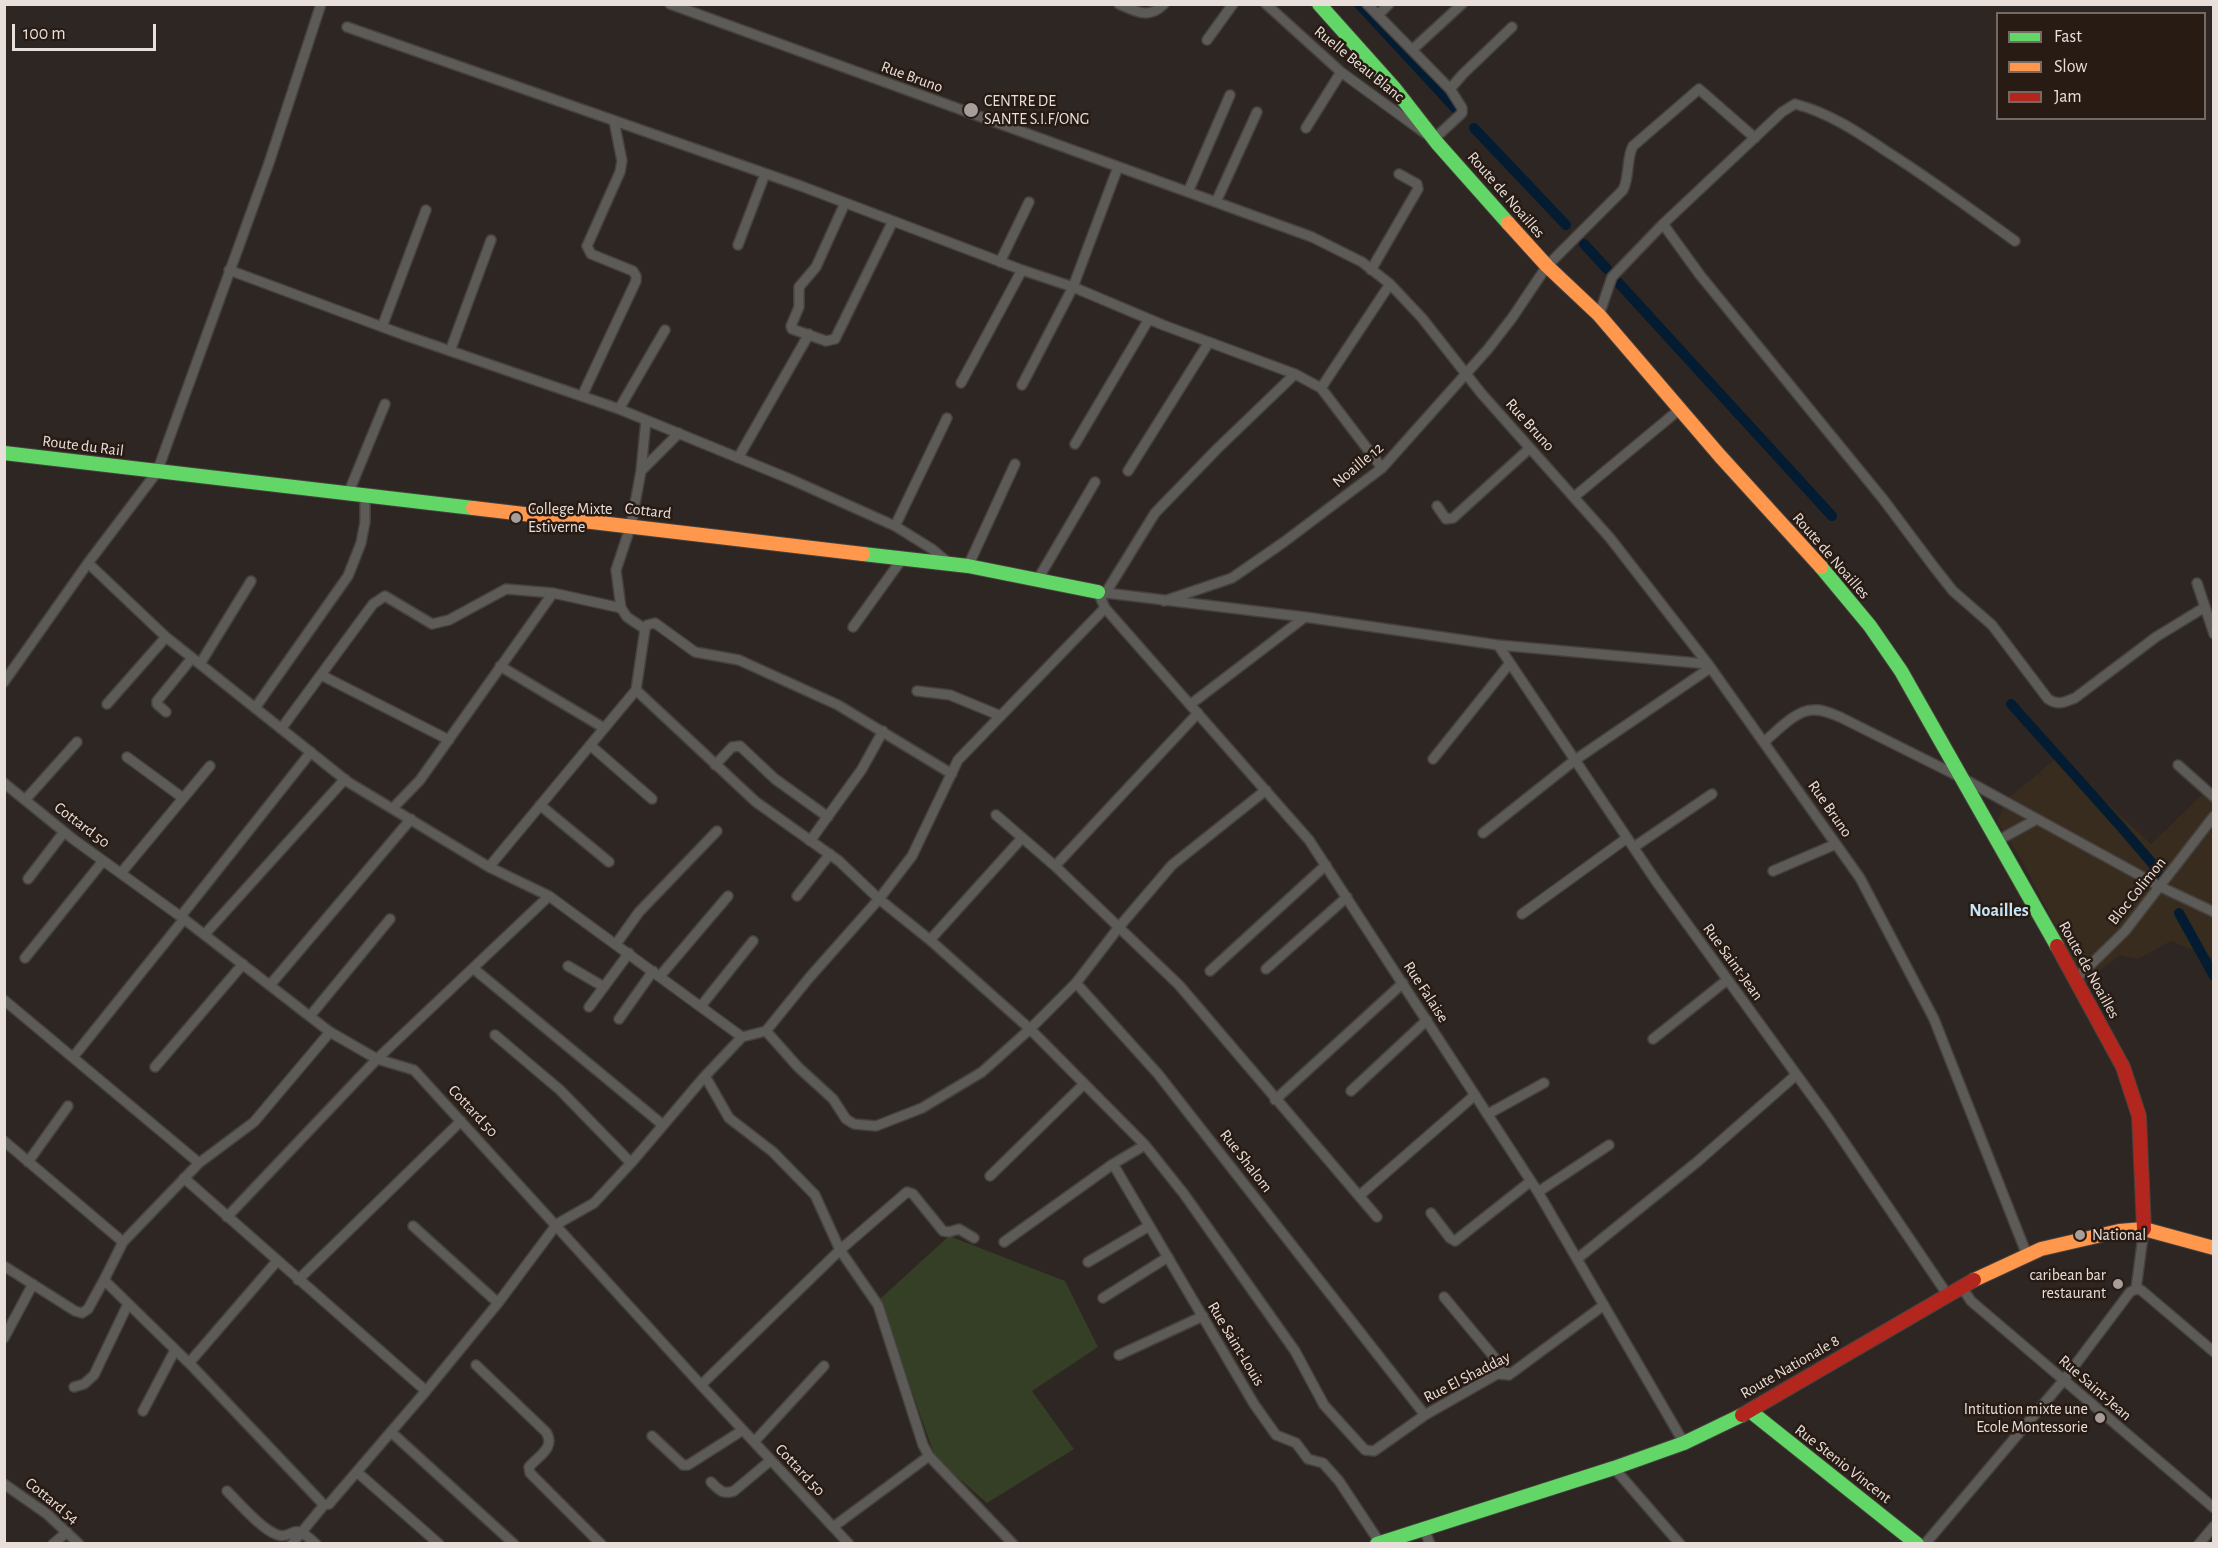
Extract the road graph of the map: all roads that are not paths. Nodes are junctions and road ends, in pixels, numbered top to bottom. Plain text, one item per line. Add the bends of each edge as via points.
1 (321, 4) edge
2 (670, 4) edge
3 (1119, 4) edge
4 (1164, 4) edge
5 (1233, 4) edge
6 (1266, 4) edge
7 (1319, 4) edge
8 (1367, 4) edge
9 (1389, 4) edge
10 (1462, 4) edge
11 (1378, 15) junction
12 (347, 27) dead end
13 (1512, 27) dead end
14 (1207, 40) dead end
15 (1412, 50) junction
16 (1341, 72) junction
17 (1450, 89) junction
18 (1230, 95) dead end
19 (1257, 112) dead end
20 (614, 121) junction
21 (1306, 128) dead end
22 (1755, 138) junction
23 (1436, 141) junction
24 (1118, 166) junction
25 (765, 174) junction
26 (1399, 174) dead end
27 (1188, 192) junction
28 (1029, 202) dead end
29 (1216, 202) junction
30 (845, 203) junction
31 (426, 210) dead end
32 (892, 221) junction
33 (1663, 224) junction
34 (491, 240) dead end
35 (2015, 241) dead end
36 (738, 244) dead end
37 (1000, 262) junction
38 (1547, 266) junction
39 (229, 270) junction
40 (1022, 270) junction
41 (1371, 270) junction
42 (1390, 284) junction
43 (1073, 287) junction
44 (1599, 315) junction
45 (1149, 319) junction
46 (382, 327) junction
47 (664, 330) dead end
48 (809, 334) junction
49 (1209, 342) junction
50 (450, 351) junction
51 (1295, 374) junction
52 (1466, 374) junction
53 (961, 383) dead end
54 (1022, 385) dead end
55 (1321, 388) junction
56 (582, 396) junction
57 (385, 404) dead end
58 (619, 409) junction
59 (1680, 409) junction
60 (947, 418) dead end
61 (646, 420) junction
62 (679, 434) junction
63 (1075, 444) dead end
64 (1530, 448) junction
65 (4, 453) edge
66 (738, 458) junction
67 (1015, 464) dead end
68 (1382, 468) junction
69 (641, 471) junction
70 (1128, 471) dead end
71 (157, 472) junction
72 (1095, 482) dead end
73 (348, 494) junction
74 (365, 496) junction
75 (1574, 497) junction
76 (1437, 506) dead end
77 (631, 525) junction
78 (894, 526) junction
79 (902, 559) junction
80 (88, 563) junction
81 (950, 564) junction
82 (968, 566) junction
83 (1038, 579) junction
84 (252, 581) dead end
85 (2197, 583) dead end
86 (553, 593) junction
87 (1101, 593) junction
88 (1164, 601) junction
89 (2205, 607) junction
90 (621, 608) junction
91 (1105, 608) junction
92 (1305, 617) junction
93 (853, 627) dead end
94 (645, 629) junction
95 (2214, 634) edge
96 (166, 637) junction
97 (1498, 645) junction
98 (196, 661) junction
99 (1510, 663) junction
100 (500, 666) junction
101 (1709, 666) junction
102 (321, 675) junction
103 (4, 682) edge
104 (636, 690) junction
105 (917, 691) dead end
106 (107, 704) dead end
107 (1191, 704) junction
108 (255, 708) junction
109 (166, 712) dead end
110 (1198, 713) junction
111 (1001, 716) junction
112 (604, 728) junction
113 (281, 729) junction
114 (883, 731) junction
115 (449, 740) junction
116 (77, 742) dead end
117 (1764, 742) junction
118 (590, 745) junction
119 (311, 752) junction
120 (127, 757) dead end
121 (1433, 759) dead end
122 (1575, 760) junction
123 (715, 765) junction
124 (2178, 765) dead end
125 (210, 766) dead end
126 (952, 774) junction
127 (345, 779) junction
128 (1964, 779) junction
129 (4, 783) edge
130 (1266, 790) junction
131 (1712, 794) dead end
132 (2214, 797) edge
133 (183, 798) junction
134 (652, 799) dead end
135 (25, 800) junction
136 (540, 806) junction
137 (393, 808) junction
138 (996, 815) dead end
139 (2214, 816) edge
140 (828, 817) junction
141 (411, 819) junction
142 (2037, 819) junction
143 (717, 831) dead end
144 (64, 832) junction
145 (1483, 833) dead end
146 (1022, 838) junction
147 (1627, 838) junction
148 (810, 841) junction
149 (1997, 841) junction
150 (1836, 844) junction
151 (1634, 847) junction
152 (830, 854) junction
153 (103, 861) junction
154 (609, 862) dead end
155 (1326, 865) junction
156 (1055, 866) junction
157 (489, 867) junction
158 (1773, 871) dead end
159 (121, 873) junction
160 (28, 879) dead end
161 (2161, 886) junction
162 (549, 896) junction
163 (728, 896) dead end
164 (797, 896) dead end
165 (1347, 897) junction
166 (879, 899) junction
167 (2214, 912) edge
168 (1522, 914) dead end
169 (183, 917) junction
170 (390, 919) dead end
171 (1119, 927) junction
172 (205, 934) junction
173 (930, 940) junction
174 (753, 941) dead end
175 (616, 944) junction
176 (629, 953) junction
177 (25, 958) dead end
178 (243, 964) junction
179 (568, 966) dead end
180 (474, 969) junction
181 (1266, 969) dead end
182 (1210, 971) dead end
183 (657, 973) junction
184 (2076, 979) junction
185 (1727, 980) junction
186 (1402, 983) junction
187 (1076, 984) junction
188 (270, 985) junction
189 (604, 987) junction
190 (4, 1000) edge
191 (701, 1006) junction
192 (589, 1007) dead end
193 (310, 1016) junction
194 (619, 1018) dead end
195 (1426, 1020) junction
196 (1030, 1029) junction
197 (766, 1031) junction
198 (330, 1032) junction
199 (495, 1035) dead end
200 (742, 1037) junction
201 (1653, 1039) dead end
202 (74, 1056) junction
203 (377, 1059) junction
204 (155, 1066) dead end
205 (705, 1076) junction
206 (1796, 1076) junction
207 (1544, 1083) dead end
208 (1084, 1084) junction
209 (1351, 1091) dead end
210 (1475, 1095) junction
211 (1275, 1100) junction
212 (68, 1106) dead end
213 (1488, 1114) junction
214 (461, 1120) junction
215 (663, 1125) junction
216 (4, 1142) edge
217 (1145, 1145) junction
218 (1609, 1145) dead end
219 (28, 1162) junction
220 (199, 1163) junction
221 (631, 1163) junction
222 (1113, 1164) junction
223 (990, 1176) dead end
224 (184, 1178) junction
225 (1531, 1181) junction
226 (1538, 1192) junction
227 (1359, 1196) junction
228 (1431, 1213) dead end
229 (227, 1217) junction
230 (1377, 1217) dead end
231 (557, 1224) junction
232 (413, 1226) dead end
233 (1149, 1226) junction
234 (2144, 1229) junction
235 (974, 1238) dead end
236 (123, 1242) junction
237 (1004, 1242) dead end
238 (2214, 1248) edge
239 (840, 1250) junction
240 (2027, 1255) junction
241 (1168, 1257) junction
242 (1577, 1260) junction
243 (276, 1261) junction
244 (1088, 1262) dead end
245 (4, 1266) edge
246 (104, 1280) junction
247 (298, 1280) junction
248 (33, 1284) junction
249 (1961, 1286) junction
250 (2136, 1289) junction
251 (1947, 1294) junction
252 (1444, 1297) dead end
253 (1102, 1298) dead end
254 (498, 1303) junction
255 (128, 1304) junction
256 (1604, 1305) junction
257 (1203, 1316) junction
258 (4, 1338) edge
259 (175, 1350) junction
260 (2214, 1352) edge
261 (1119, 1355) dead end
262 (189, 1363) junction
263 (476, 1365) dead end
264 (824, 1366) dead end
265 (1509, 1375) junction
266 (2063, 1381) junction
267 (701, 1385) junction
268 (74, 1387) dead end
269 (426, 1391) junction
270 (143, 1411) dead end
271 (1750, 1411) junction
272 (1425, 1415) junction
273 (743, 1430) junction
274 (392, 1432) junction
275 (652, 1437) dead end
276 (754, 1442) junction
277 (1684, 1443) junction
278 (928, 1456) junction
279 (771, 1460) junction
280 (1614, 1468) junction
281 (357, 1472) junction
282 (711, 1482) dead end
283 (4, 1484) edge
284 (227, 1491) dead end
285 (324, 1505) junction
286 (2214, 1508) edge
287 (2214, 1526) edge
288 (834, 1527) junction
289 (1424, 1529) junction
290 (67, 1532) junction
291 (302, 1532) junction
292 (1378, 1543) edge
293 (52, 1544) edge
294 (79, 1544) edge
295 (292, 1544) edge
296 (316, 1544) edge
297 (439, 1544) edge
298 (514, 1544) edge
299 (601, 1544) edge
300 (849, 1544) edge
301 (1013, 1544) edge
302 (1430, 1544) edge
303 (1680, 1544) edge
304 (1917, 1544) edge
305 (1925, 1544) edge
306 (2199, 1544) edge

1 - 39 street
2 - 24 street, Rue Bruno
3 - 4 street via 1144,15
5 - 14 street
6 - 16 street, Ruelle Beau Blanc
7 - 23 street, Route de Noailles
8 - 11 street
9 - 11 street
10 - 15 street
11 - 15 street
12 - 20 street
13 - 17 street
15 - 17 street
16 - 21 street
16 - 23 street, Ruelle Beau Blanc
17 - 23 street via 1462,113
18 - 27 street
19 - 29 street
20 - 25 street
20 - 56 street via 622,161 620,172 587,246 591,254 633,272 636,281
22 - 33 street
22 - 35 street via 1795,104 1811,109 1845,124 1908,164
22 - 38 street, Noaille 12 via 1699,89 1633,146 1623,190
23 - 38 street, Route de Noailles
24 - 27 street, Rue Bruno
24 - 43 street
25 - 30 street
25 - 36 street
26 - 41 street via 1417,184 1418,189
27 - 29 street, Rue Bruno
28 - 37 street
29 - 41 street, Rue Bruno via 1312,237
30 - 32 street
30 - 48 street via 816,267 798,290 799,307 791,327
31 - 46 street
32 - 37 street
32 - 48 street via 835,339 826,341
33 - 44 street via 1612,277
33 - 89 street via 1953,591 1992,625 2055,704 2074,698 2156,637
34 - 50 street
37 - 40 street
38 - 44 street, Route de Noailles
38 - 52 street, Noaille 12 via 1512,318
39 - 46 street
39 - 71 street
40 - 43 street
40 - 53 street
41 - 42 street, Rue Bruno
42 - 52 street, Rue Bruno
42 - 55 street
43 - 45 street
43 - 54 street
44 - 59 street, Route de Noailles
45 - 49 street
45 - 63 street
46 - 50 street
47 - 58 street
48 - 66 street
49 - 51 street
49 - 70 street
50 - 56 street
51 - 55 street
51 - 87 street via 1155,513
52 - 64 street, Rue Bruno
52 - 68 street, Noaille 12
55 - 68 street
56 - 58 street
57 - 73 street
58 - 61 street
59 - 75 street
59 - 128 street, Route de Noailles via 1870,626
60 - 78 street
61 - 62 street
61 - 69 street
62 - 66 street
62 - 69 street
64 - 75 street, Rue Bruno
64 - 76 street via 1454,518 1446,519
65 - 71 street, Route du Rail
66 - 78 street
67 - 82 street
68 - 88 street, Noaille 12 via 1232,578
69 - 77 street
71 - 73 street, Cottard
71 - 80 street
72 - 83 street
73 - 74 street, Cottard
74 - 77 street, Cottard
74 - 108 street via 362,543 348,576
75 - 101 street, Rue Bruno
77 - 79 street, Cottard
77 - 90 street via 616,570
78 - 81 street
79 - 81 street, Cottard
79 - 93 street
80 - 96 street
80 - 103 street
81 - 82 street, Cottard
82 - 83 street, Cottard
83 - 87 street, Cottard
84 - 98 street
85 - 89 street
86 - 90 street
86 - 100 street
86 - 102 street via 506,589 459,615 432,624 385,596 373,604
87 - 88 street
87 - 91 street, Rue Falaise
88 - 92 street
89 - 95 street
90 - 94 street
91 - 107 street, Rue Falaise
91 - 111 street
92 - 97 street
92 - 107 street
94 - 104 street
94 - 114 street via 655,623 695,652 739,660 838,705
96 - 98 street
96 - 106 street
97 - 99 street, Rue Saint-Jean
97 - 101 street
98 - 108 street
98 - 109 street via 157,701
99 - 121 street
99 - 122 street, Rue Saint-Jean
100 - 112 street
100 - 115 street
101 - 117 street, Rue Bruno
101 - 122 street
102 - 113 street
102 - 115 street
104 - 112 street
104 - 123 street
105 - 111 street via 950,695
107 - 110 street, Rue Falaise
108 - 113 street
110 - 130 street, Rue Falaise
110 - 156 street
111 - 126 street via 966,751
112 - 118 street
113 - 119 street
114 - 126 street
114 - 140 street
115 - 137 street via 420,780
116 - 135 street
117 - 128 street via 1798,715 1824,711
117 - 150 street, Rue Bruno
118 - 134 street
118 - 136 street
119 - 127 street
119 - 169 street
120 - 133 street
122 - 145 street
122 - 147 street, Rue Saint-Jean
123 - 140 street via 732,747 740,746 776,779
123 - 148 street via 756,802
124 - 132 street
125 - 133 street
126 - 166 street via 912,856
127 - 137 street
127 - 172 street
128 - 142 street
128 - 149 street, Route de Noailles
129 - 135 street, Cottard 50
130 - 155 street, Rue Falaise
130 - 171 street via 1172,865
131 - 151 street
133 - 159 street
135 - 144 street, Cottard 50
136 - 154 street
136 - 157 street
137 - 141 street
138 - 146 street
139 - 161 street, Bloc Colimon
140 - 148 street
141 - 157 street
141 - 188 street
142 - 149 street
142 - 161 street
143 - 175 street via 639,912
144 - 153 street, Cottard 50
144 - 160 street
146 - 156 street
146 - 173 street
147 - 151 street, Rue Saint-Jean
147 - 168 street
148 - 152 street
149 - 184 street, Route de Noailles
150 - 158 street
150 - 240 street, Rue Bruno via 1860,878 1934,1019
151 - 185 street, Rue Saint-Jean
152 - 164 street
152 - 166 street
153 - 159 street, Cottard 50
153 - 177 street
155 - 165 street, Rue Falaise
155 - 182 street
156 - 171 street
157 - 162 street
159 - 169 street, Cottard 50
161 - 167 street
161 - 184 street, Bloc Colimon via 2125,931
162 - 175 street
162 - 180 street
163 - 183 street
165 - 181 street
165 - 186 street, Rue Falaise
166 - 173 street
166 - 197 street
169 - 172 street, Cottard 50
169 - 202 street
170 - 193 street
171 - 187 street
171 - 211 street via 1179,985
172 - 178 street, Cottard 50
173 - 196 street
174 - 191 street
175 - 176 street
176 - 183 street
176 - 189 street
178 - 188 street, Cottard 50
178 - 204 street
179 - 189 street
180 - 203 street
180 - 215 street
183 - 191 street
183 - 194 street
184 - 234 street, Route de Noailles via 2123,1067 2139,1116
185 - 201 street
185 - 206 street, Rue Saint-Jean
186 - 195 street, Rue Falaise
186 - 211 street
187 - 196 street
187 - 272 street, Rue Shalom via 1165,1083
188 - 193 street, Cottard 50
189 - 192 street
190 - 202 street
191 - 200 street
193 - 198 street, Cottard 50
195 - 209 street
195 - 210 street, Rue Falaise
196 - 197 street via 965,1084 922,1108 876,1126 854,1124 846,1119 833,1099
196 - 208 street
197 - 200 street
198 - 203 street, Cottard 50
198 - 220 street via 254,1122
199 - 221 street via 560,1090
200 - 205 street
202 - 220 street
203 - 214 street, Cottard 50 via 414,1070
203 - 229 street
205 - 215 street
205 - 239 street via 729,1118 773,1152 815,1195
206 - 242 street
206 - 251 street, Rue Saint-Jean
207 - 213 street
208 - 217 street
208 - 223 street
210 - 213 street, Rue Falaise
210 - 227 street
211 - 227 street
212 - 219 street
213 - 225 street, Rue Falaise
214 - 231 street, Cottard 50
214 - 247 street
215 - 221 street
216 - 219 street
217 - 222 street
217 - 272 street, Rue El Shadday via 1294,1351 1324,1405 1365,1450 1371,1452
218 - 226 street
219 - 236 street
220 - 224 street
221 - 231 street via 594,1203
222 - 233 street, Rue Saint-Louis
222 - 237 street
224 - 229 street
224 - 236 street
225 - 226 street, Rue Falaise
225 - 228 street via 1455,1241
226 - 242 street, Rue Falaise
227 - 230 street
229 - 243 street
231 - 254 street
231 - 267 street, Cottard 50
232 - 254 street
233 - 241 street, Rue Saint-Louis
233 - 244 street
234 - 238 street, Route Nationale 8
234 - 240 street, Route Nationale 8 via 2084,1238
234 - 250 street
235 - 239 street via 959,1229 943,1231 913,1194 907,1192
236 - 246 street
239 - 267 street
239 - 278 street via 878,1305
240 - 249 street, Route Nationale 8
241 - 253 street
241 - 257 street, Rue Saint-Louis
242 - 256 street, Rue Falaise
243 - 247 street
243 - 262 street
245 - 248 street
246 - 248 street via 82,1313
246 - 255 street
247 - 269 street
248 - 258 street
249 - 251 street, Route Nationale 8
249 - 266 street, Rue Saint-Jean via 1971,1301
250 - 260 street
250 - 266 street
251 - 271 street, Route Nationale 8
252 - 265 street
254 - 269 street
255 - 259 street
255 - 268 street via 94,1375
256 - 265 street, Rue El Shadday
256 - 277 street, Rue Falaise
257 - 261 street
257 - 292 street, Rue Saint-Louis via 1276,1435 1296,1443 1308,1459 1323,1463
259 - 262 street
259 - 270 street
262 - 285 street
263 - 299 street via 546,1432 550,1444 529,1467 530,1473
264 - 276 street
265 - 272 street, Rue El Shadday via 1497,1374
266 - 286 street, Rue Saint-Jean
266 - 305 street
267 - 273 street, Cottard 50
269 - 274 street
271 - 277 street, Route Nationale 8
271 - 304 street, Rue Stenio Vincent
273 - 275 street via 688,1465 683,1465
273 - 276 street, Cottard 50
274 - 281 street
274 - 298 street
276 - 279 street, Cottard 50
277 - 280 street, Route Nationale 8
278 - 288 street
278 - 301 street
279 - 282 street via 734,1491 721,1491
279 - 288 street, Cottard 50
280 - 289 street, Route Nationale 8
280 - 303 street
281 - 285 street
281 - 297 street
283 - 290 street, Cottard 54
284 - 291 street via 276,1534
285 - 291 street
287 - 306 street
288 - 300 street, Cottard 50
289 - 292 street, Route Nationale 8
289 - 302 street
290 - 293 street
290 - 294 street, Cottard 54
291 - 295 street
291 - 296 street

